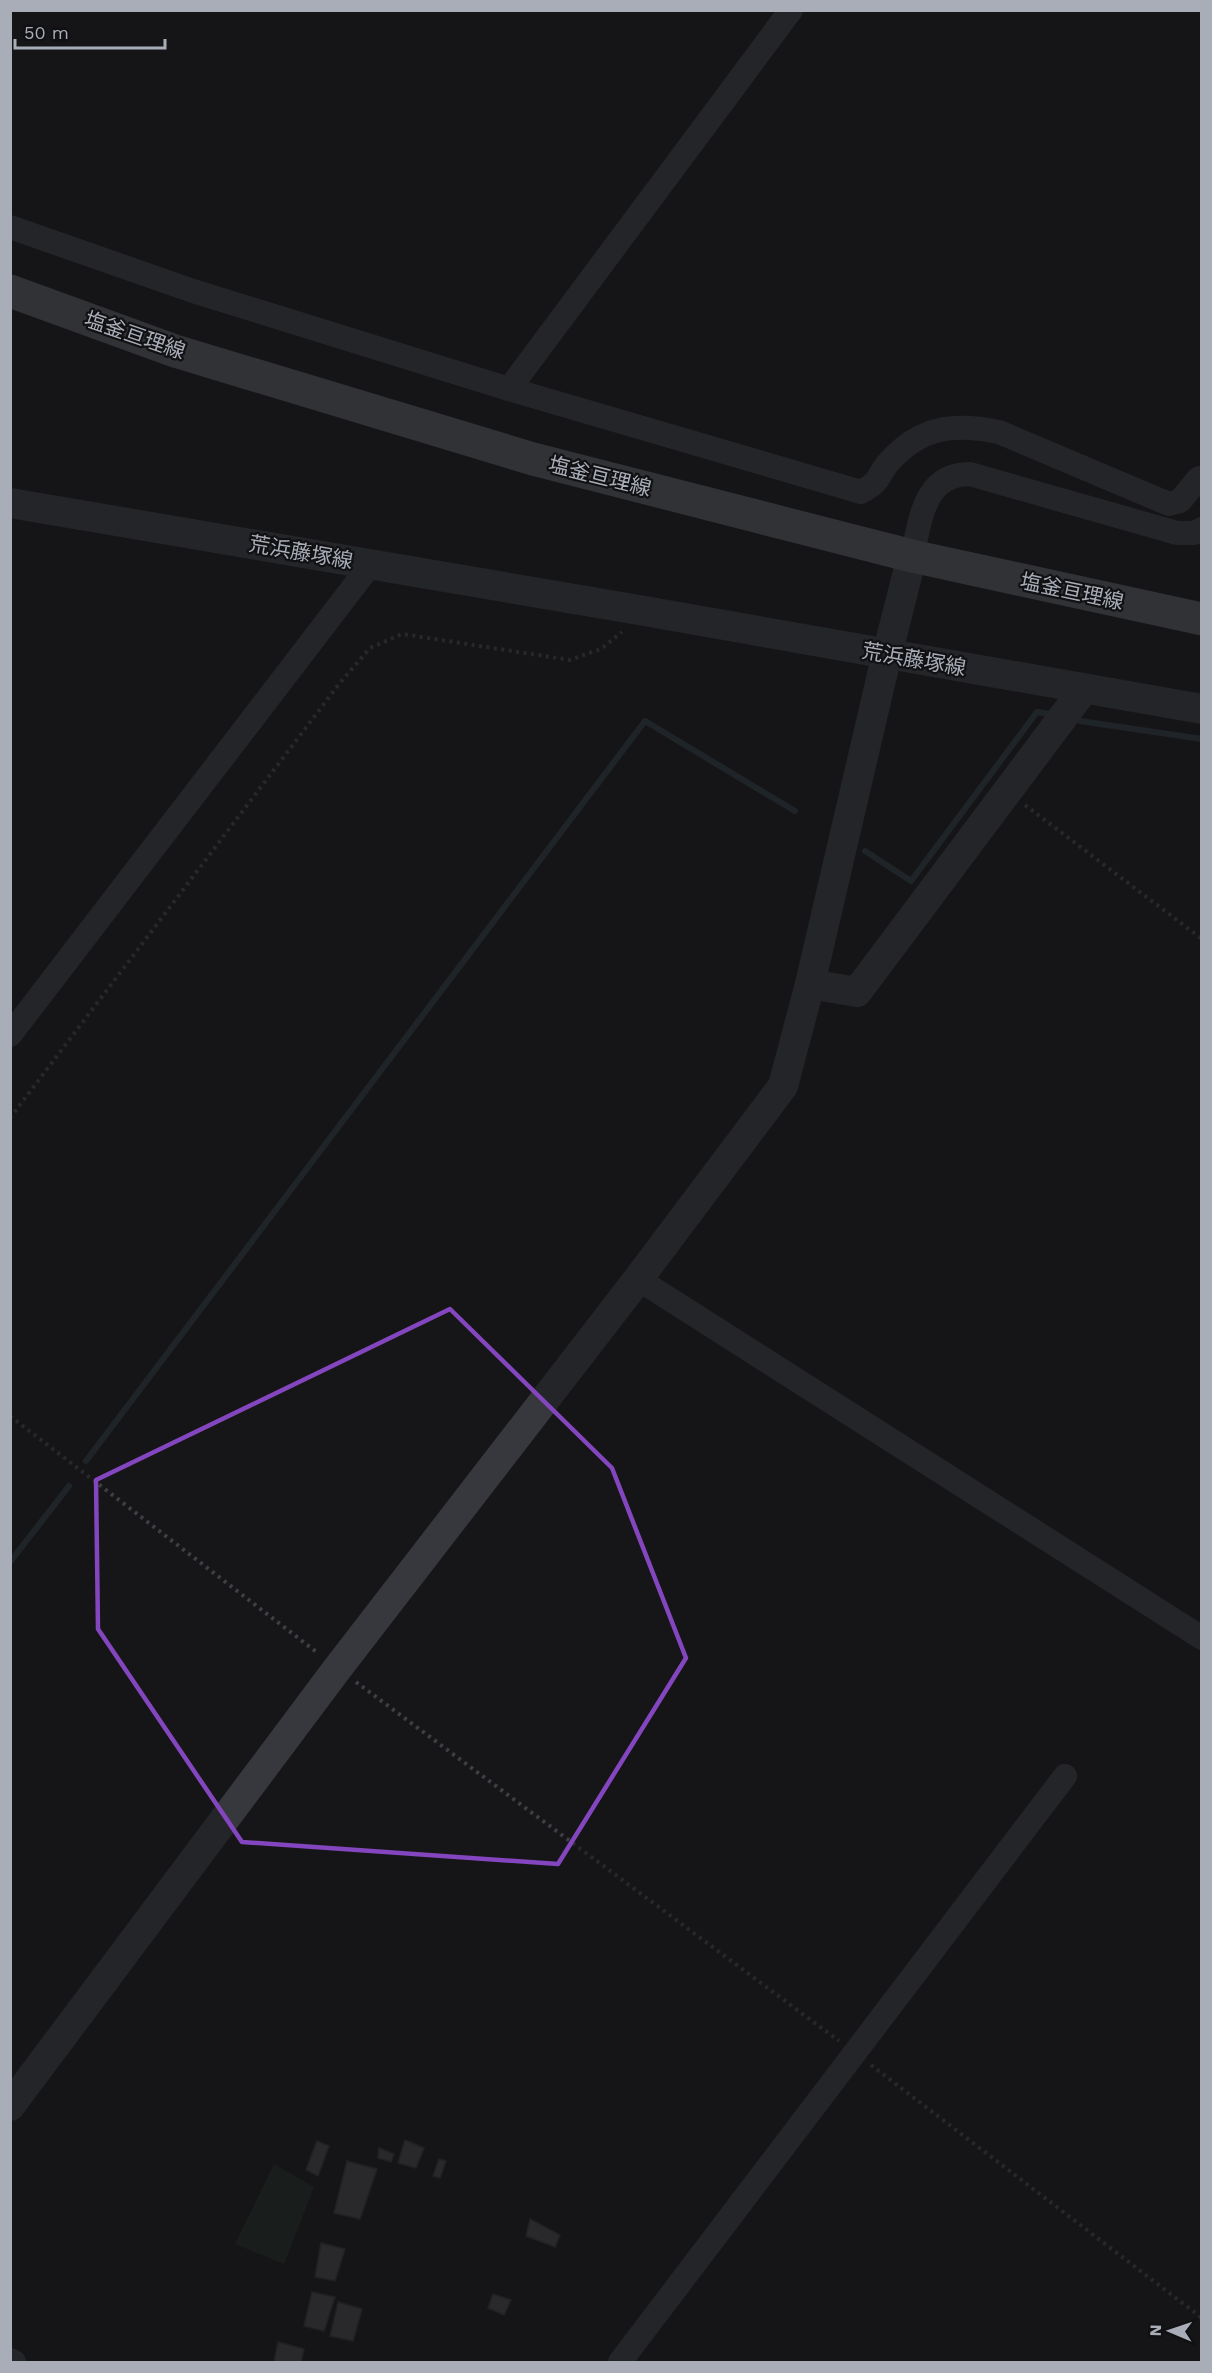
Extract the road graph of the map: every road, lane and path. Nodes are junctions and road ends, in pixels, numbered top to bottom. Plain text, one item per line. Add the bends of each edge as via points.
1 (791, 10) edge
2 (10, 227) edge
3 (10, 291) edge
4 (509, 389) junction
5 (1202, 480) edge
6 (10, 503) edge
7 (1202, 529) edge
8 (912, 556) junction
9 (371, 564) junction
10 (630, 608) junction
11 (1202, 619) edge
12 (1084, 689) junction
13 (1202, 709) edge
14 (1008, 792) junction
15 (1202, 939) edge
16 (810, 984) junction
17 (10, 1035) edge
18 (10, 1118) edge
19 (638, 1279) junction
20 (10, 1416) edge
21 (1202, 1638) edge
22 (338, 1669) junction
23 (1065, 1776) dead end
24 (855, 2053) junction
25 (10, 2106) edge
26 (1202, 2318) edge
27 (620, 2362) edge

1 - 4 street
2 - 4 street via 193,291
3 - 8 main road, 塩釜亘理線 via 175,351 533,459
4 - 5 street via 861,492 875,483 886,464 904,447 925,434 972,427 999,432 1169,504 1180,501 1199,478
6 - 9 street, 荒浜藤塚線
7 - 8 street via 1194,533 1177,532 970,474 956,474 937,485 925,502
8 - 11 main road, 塩釜亘理線
8 - 16 street, bridge
9 - 10 street, 荒浜藤塚線
9 - 17 street
10 - 12 street, 荒浜藤塚線
10 - 18 path via 623,632 601,649 570,660 402,634 370,648
12 - 13 street, 荒浜藤塚線
12 - 14 street
14 - 15 path
14 - 16 street via 857,992
16 - 19 street via 783,1086
19 - 21 street
19 - 22 street
20 - 22 path
22 - 24 path
22 - 25 street
23 - 24 street
24 - 26 path
24 - 27 street

